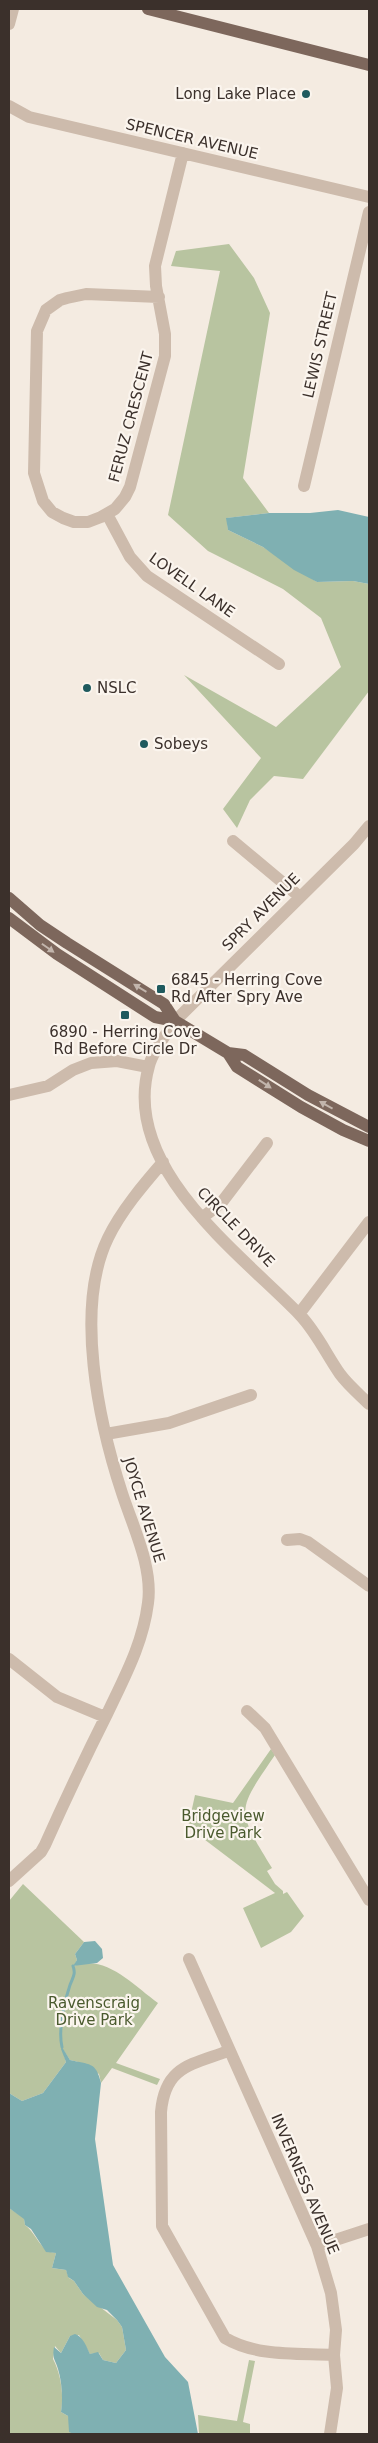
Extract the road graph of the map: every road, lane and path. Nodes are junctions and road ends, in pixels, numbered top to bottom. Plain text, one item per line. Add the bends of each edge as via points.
1 (13, 9) edge
2 (148, 9) edge
3 (9, 24) edge
4 (369, 65) edge
5 (9, 106) edge
6 (183, 153) junction
7 (369, 197) edge
8 (369, 212) edge
9 (158, 297) junction
10 (304, 486) dead end
11 (107, 514) junction
12 (279, 664) dead end
13 (369, 826) edge
14 (233, 841) dead end
15 (300, 897) junction
16 (9, 898) edge
17 (9, 918) edge
18 (175, 1021) junction
19 (228, 1053) junction
20 (148, 1067) junction
21 (9, 1095) edge
22 (369, 1127) edge
23 (369, 1141) edge
24 (267, 1143) dead end
25 (163, 1162) junction
26 (202, 1218) junction
27 (369, 1222) edge
28 (299, 1314) junction
29 (251, 1395) dead end
30 (369, 1404) edge
31 (106, 1434) junction
32 (287, 1540) dead end
33 (369, 1586) edge
34 (9, 1659) edge
35 (247, 1711) dead end
36 (105, 1717) junction
37 (9, 1881) edge
38 (369, 1900) edge
39 (188, 1959) dead end
40 (228, 2051) junction
41 (369, 2229) edge
42 (317, 2246) junction
43 (334, 2355) junction
44 (330, 2434) edge

1 - 3 street
2 - 4 main road
5 - 6 street, SPENCER AVENUE via 29,117
6 - 7 street, SPENCER AVENUE
6 - 9 street, FERUZ CRESCENT via 155,266
8 - 10 street, LEWIS STREET
9 - 11 street, FERUZ CRESCENT via 165,334 163,367 130,487 122,501
9 - 11 street, FERUZ CRESCENT via 86,294 68,298 49,307 38,325 35,482 46,505 62,518 83,522
11 - 12 street, LOVELL LANE via 125,550 140,570
13 - 15 street, SPRY AVENUE
14 - 15 street
15 - 18 street, SPRY AVENUE
18 -> 16 main road via 164,1004 40,925
17 -> 18 main road via 57,954 155,1017
18 - 19 main road
18 - 20 street, CIRCLE DRIVE
22 -> 19 main road via 308,1095 244,1055
19 -> 23 main road via 237,1066 301,1107
20 - 21 street via 116,1062 91,1063 72,1070 48,1086
20 - 25 street, CIRCLE DRIVE via 144,1091 146,1119 151,1139
24 - 26 street via 222,1202
25 - 26 street, CIRCLE DRIVE
25 - 31 street, JOYCE AVENUE via 112,1230 96,1277 93,1358
26 - 28 street, CIRCLE DRIVE
27 - 28 street
28 - 30 street, CIRCLE DRIVE via 314,1330 341,1375
29 - 31 street via 169,1423
31 - 36 street, JOYCE AVENUE via 144,1561 148,1602 143,1633
32 - 33 street via 308,1542
34 - 36 street via 57,1697
35 - 38 street via 265,1728
36 - 37 street, JOYCE AVENUE via 41,1852
39 - 40 street, INVERNESS AVENUE
40 - 42 street, INVERNESS AVENUE
40 - 43 street via 175,2072 168,2082 161,2112 162,2226 225,2338 239,2347 266,2352
41 - 42 street
42 - 43 street, INVERNESS AVENUE via 331,2293 336,2330
43 - 44 street, INVERNESS AVENUE via 337,2388

